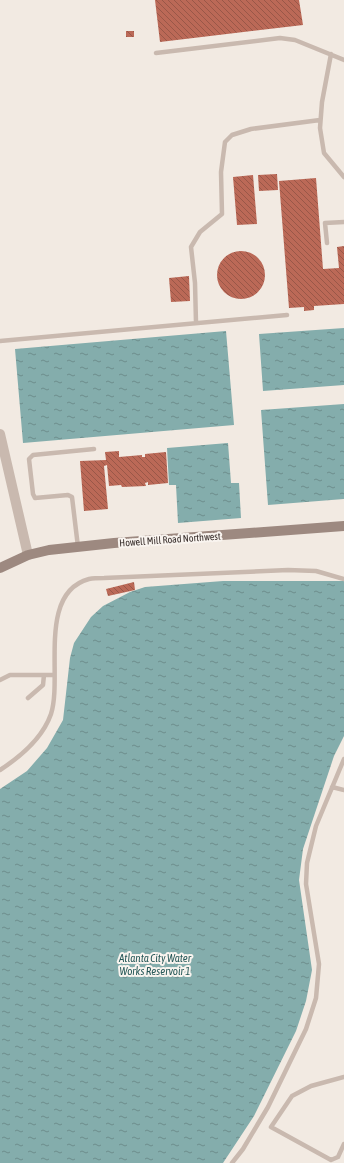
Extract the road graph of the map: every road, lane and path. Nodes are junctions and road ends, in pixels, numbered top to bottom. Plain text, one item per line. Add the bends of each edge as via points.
1 (156, 53) dead end
2 (331, 54) junction
3 (344, 60) edge
4 (320, 120) junction
5 (344, 177) edge
6 (344, 222) edge
7 (326, 243) dead end
8 (287, 315) dead end
9 (196, 323) junction
10 (0, 341) edge
11 (0, 434) edge
12 (94, 449) dead end
13 (344, 526) edge
14 (78, 547) junction
15 (28, 555) junction
16 (0, 568) edge
17 (344, 579) edge
18 (56, 637) junction
19 (49, 638) dead end
20 (44, 675) junction
21 (54, 675) junction
22 (0, 680) edge
23 (28, 698) dead end
24 (344, 759) edge
25 (0, 770) edge
26 (332, 787) junction
27 (344, 790) edge
28 (344, 1077) edge
29 (344, 1144) edge
30 (232, 1163) edge

1 - 2 lane via 280,38 295,40
2 - 3 lane
2 - 4 lane
4 - 5 lane via 324,153
4 - 9 lane via 251,129 232,135 225,142 221,172 222,214 200,232 191,247
6 - 7 lane via 325,224
8 - 9 lane
9 - 10 lane
11 - 15 street
12 - 14 lane via 33,455 29,459 35,498 68,495 72,497
13 - 14 main road, Howell Mill Road Northwest
14 - 15 main road, Howell Mill Road Northwest
15 - 16 main road, Howell Mill Road Northwest
17 - 18 lane via 316,571 288,570 89,580 77,584 62,601 57,615
18 - 19 lane
18 - 21 lane
20 - 21 lane
20 - 22 lane via 10,675
20 - 23 lane via 43,685
21 - 25 lane via 51,714 42,731 28,747
24 - 26 lane
26 - 27 lane
26 - 30 lane via 316,826 307,863 306,884 319,964 316,998 306,1029 268,1107
28 - 29 lane via 311,1086 292,1096 271,1127 331,1160 338,1157

